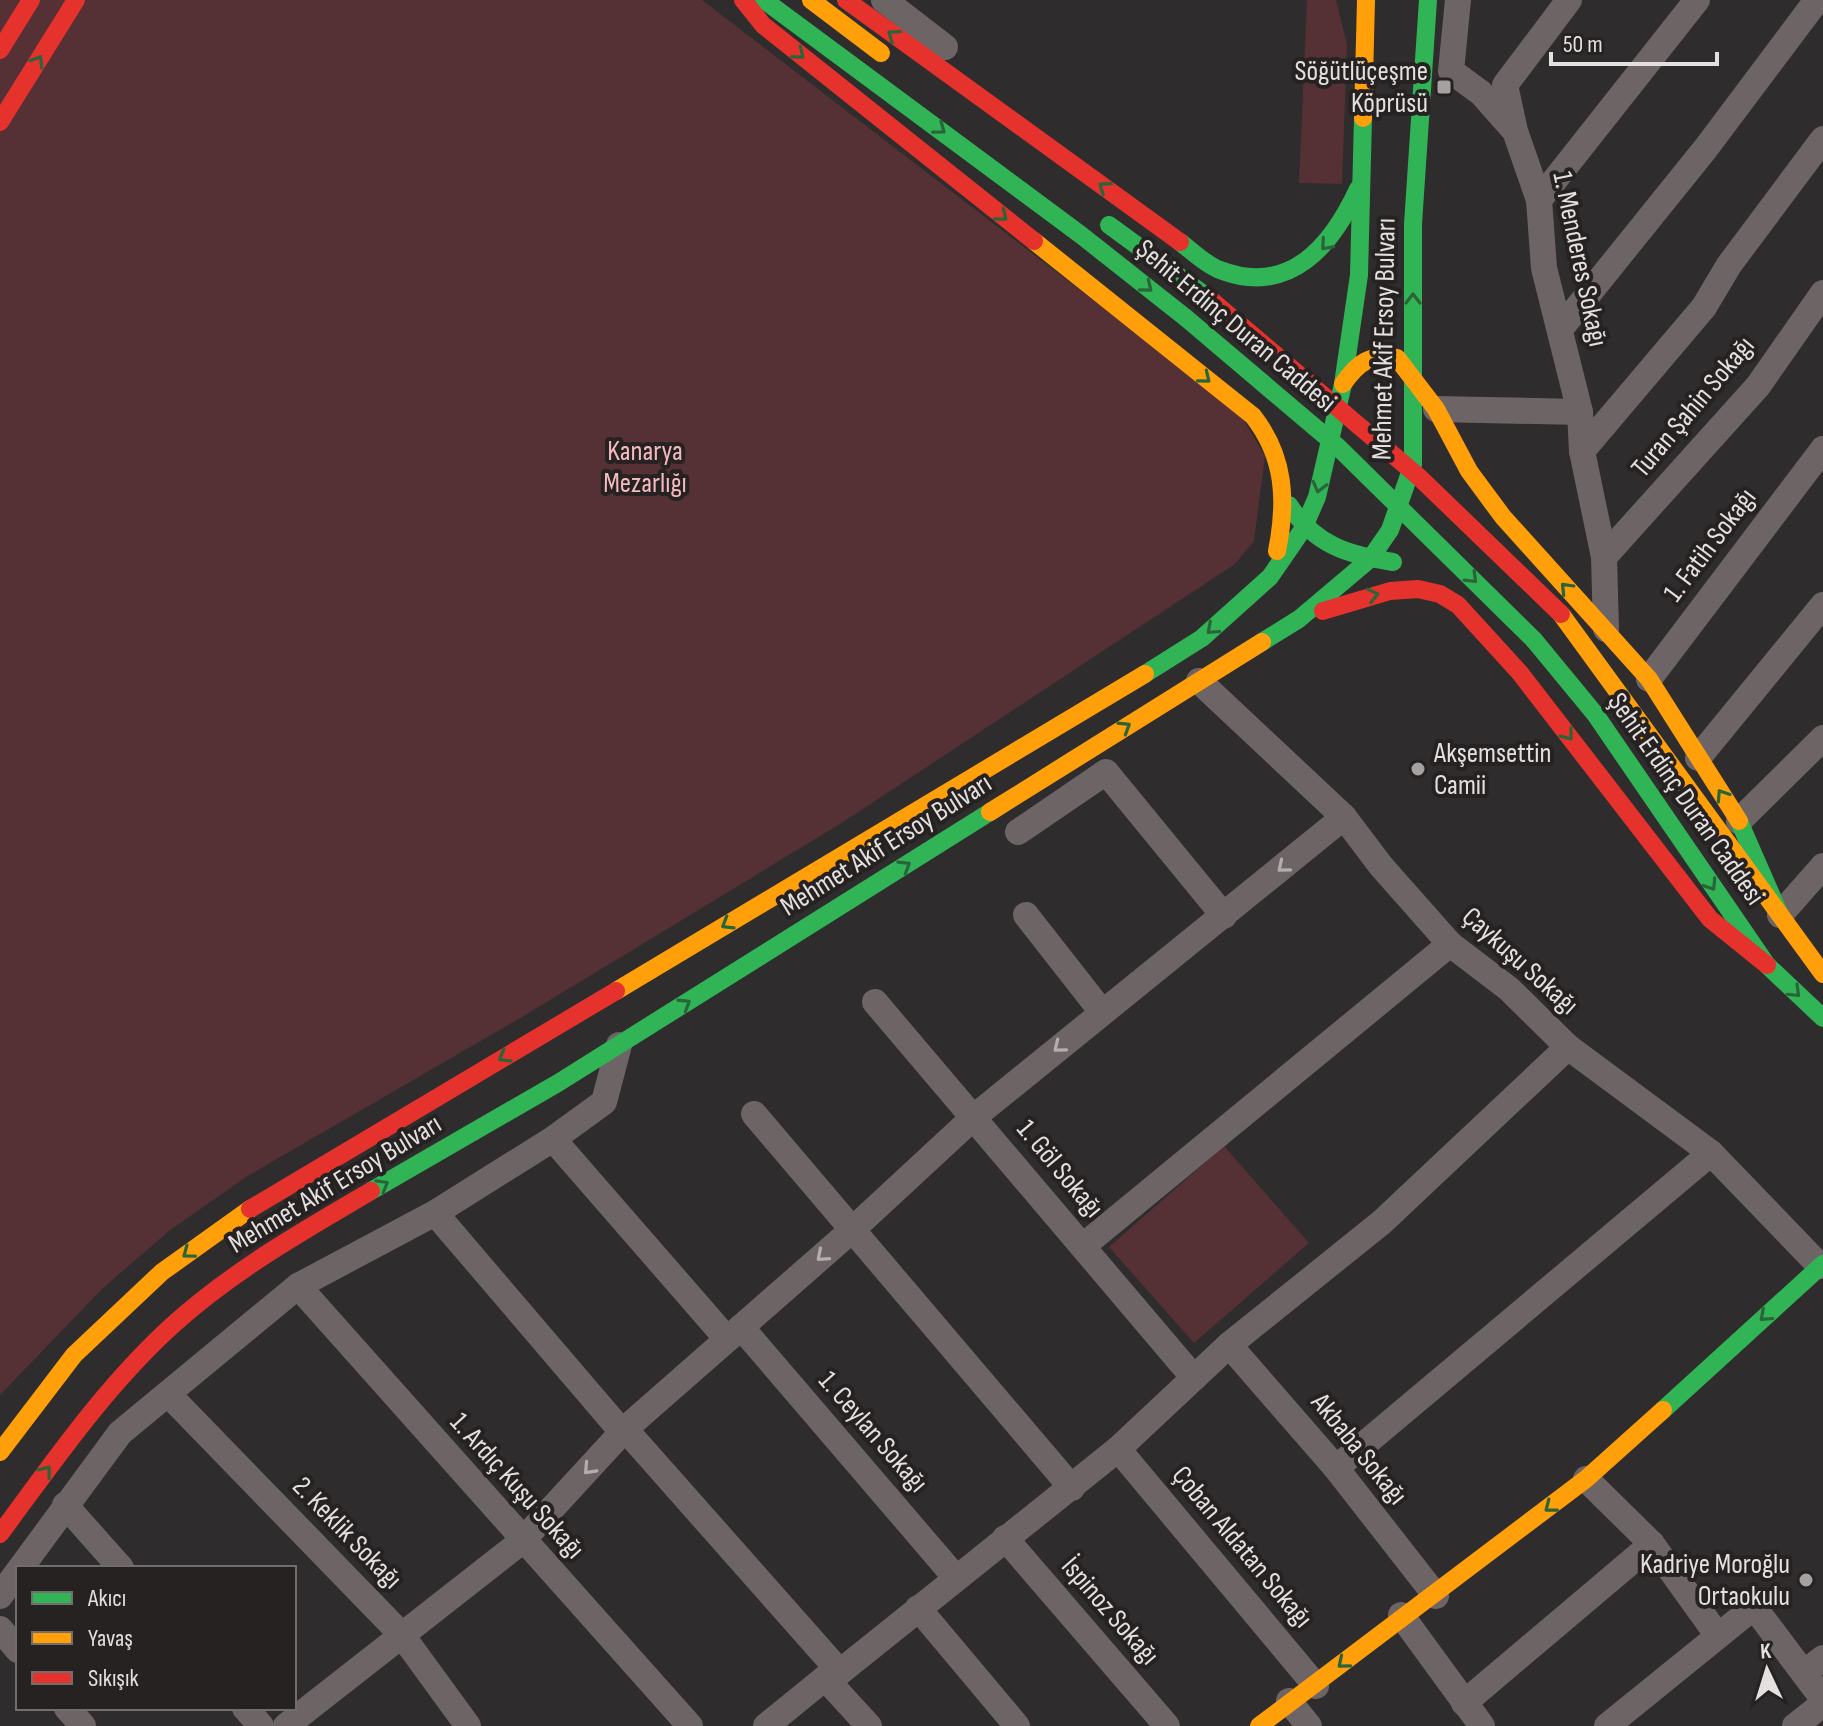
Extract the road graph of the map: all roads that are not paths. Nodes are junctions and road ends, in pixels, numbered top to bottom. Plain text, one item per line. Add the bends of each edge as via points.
1 (31, 0) edge
2 (76, 0) edge
3 (743, 0) edge
4 (764, 0) edge
5 (811, 0) edge
6 (846, 0) edge
7 (884, 0) edge
8 (1366, 0) edge
9 (1428, 0) edge
10 (1458, 0) edge
11 (1569, 0) edge
12 (1697, 0) edge
13 (1820, 1) edge
14 (0, 50) edge
15 (898, 67) dead end
16 (0, 122) edge
17 (1515, 131) junction
18 (1823, 139) edge
19 (1045, 145) junction
20 (1363, 177) junction
21 (1539, 200) junction
22 (1099, 218) dead end
23 (1823, 293) edge
24 (1561, 328) junction
25 (1413, 377) junction
26 (1343, 384) junction
27 (1436, 409) junction
28 (1580, 412) junction
29 (1823, 449) edge
30 (1582, 451) junction
31 (1286, 501) junction
32 (1303, 529) junction
33 (1604, 557) junction
34 (1370, 559) junction
35 (1270, 577) junction
36 (1445, 597) junction
37 (1823, 605) edge
38 (1299, 619) junction
39 (1606, 629) junction
40 (1649, 679) junction
41 (1199, 681) junction
42 (1823, 738) edge
43 (1698, 758) junction
44 (1344, 817) junction
45 (1739, 821) junction
46 (1018, 832) dead end
47 (1823, 866) edge
48 (1026, 915) dead end
49 (1780, 915) junction
50 (1224, 916) junction
51 (1450, 944) junction
52 (1767, 965) junction
53 (1823, 974) edge
54 (875, 1002) dead end
55 (1102, 1012) junction
56 (1823, 1018) edge
57 (619, 1045) junction
58 (1568, 1047) junction
59 (754, 1114) dead end
60 (974, 1117) junction
61 (553, 1139) junction
62 (1711, 1153) junction
63 (435, 1213) junction
64 (852, 1230) junction
65 (1083, 1246) junction
66 (1822, 1265) edge
67 (298, 1286) junction
68 (734, 1333) junction
69 (1229, 1345) junction
70 (1194, 1378) junction
71 (169, 1395) junction
72 (624, 1431) junction
73 (1118, 1449) junction
74 (0, 1452) edge
75 (1336, 1468) junction
76 (1586, 1479) junction
77 (1072, 1488) junction
78 (65, 1505) junction
79 (0, 1534) edge
80 (1005, 1538) junction
81 (522, 1541) junction
82 (1652, 1544) junction
83 (21, 1566) edge
84 (119, 1566) edge
85 (16, 1574) edge
86 (956, 1578) junction
87 (0, 1596) edge
88 (1436, 1596) junction
89 (918, 1608) junction
90 (1401, 1615) junction
91 (0, 1629) edge
92 (401, 1634) junction
93 (1718, 1636) junction
94 (16, 1648) edge
95 (1814, 1666) edge
96 (833, 1675) junction
97 (1316, 1686) junction
98 (1289, 1701) junction
99 (1823, 1702) edge
100 (1464, 1703) junction
101 (69, 1710) edge
102 (247, 1710) edge
103 (83, 1726) edge
104 (261, 1726) edge
105 (286, 1726) edge
106 (468, 1726) edge
107 (690, 1726) edge
108 (766, 1726) edge
109 (869, 1726) edge
110 (1017, 1726) edge
111 (1167, 1726) edge
112 (1259, 1726) edge
113 (1309, 1726) edge
114 (1482, 1726) edge
115 (1607, 1726) edge
116 (1795, 1726) edge

1 - 14 main road
16 -> 2 main road
3 -> 31 main road via 763,25 1253,416 1272,443
4 -> 52 main road, Şehit Erdinç Duran Caddesi, bridge via 1081,235 1337,446 1534,640 1595,714
5 - 15 main road
19 -> 6 main road
7 - 19 street via 964,62
8 - 20 main road, Mehmet Akif Ersoy Bulvarı
25 -> 9 main road, Mehmet Akif Ersoy Bulvarı via 1413,224
10 - 17 street via 1451,71 1481,93
11 - 17 street, 1. Menderes Sokağı via 1505,85
12 - 21 street
13 - 24 street
17 - 21 street, 1. Menderes Sokağı
18 - 30 street via 1704,307
20 -> 19 main road via 1343,224 1309,262 1290,272 1243,277 1219,270
20 - 26 main road, Mehmet Akif Ersoy Bulvarı via 1359,275
21 - 24 street, 1. Menderes Sokağı via 1544,268
22 - 49 main road, Şehit Erdinç Duran Caddesi, bridge via 1210,299 1419,477 1561,614
23 - 33 street, Turan Şahin Sokağı via 1758,386
24 - 28 street, 1. Menderes Sokağı
25 - 26 main road via 1397,358 1378,355 1356,365
25 - 27 main road
25 - 34 main road, Mehmet Akif Ersoy Bulvarı via 1413,464 1390,530
26 -> 32 main road, Mehmet Akif Ersoy Bulvarı via 1317,497
27 - 28 street
39 -> 27 main road via 1503,517 1469,471
28 - 30 street, 1. Menderes Sokağı
29 - 40 street, 1. Fatih Sokağı
30 - 33 street, 1. Menderes Sokağı
31 - 32 main road
31 - 35 main road
32 - 34 main road via 1346,555
32 - 35 main road, Mehmet Akif Ersoy Bulvarı
33 - 39 street, 1. Menderes Sokağı
34 - 36 main road via 1414,570 1432,580
34 - 38 main road, Mehmet Akif Ersoy Bulvarı
35 -> 74 main road, Mehmet Akif Ersoy Bulvarı via 1202,638 1081,713 233,1219 162,1272 74,1355
38 -> 36 main road via 1390,591 1418,589
36 -> 52 main road via 1473,618 1520,673 1710,919
37 - 43 street
38 - 41 main road, Mehmet Akif Ersoy Bulvarı
39 - 40 main road
40 - 43 main road
41 - 44 street, Çaykuşu Sokağı
57 -> 41 main road, Mehmet Akif Ersoy Bulvarı
42 - 45 street
45 -> 43 main road
44 -> 50 street
44 - 51 street, Çaykuşu Sokağı
45 - 49 main road
46 - 50 street via 1106,772
47 - 49 street
48 - 55 street
49 - 53 main road, Şehit Erdinç Duran Caddesi
50 - 55 street
51 - 58 street, Çaykuşu Sokağı via 1509,989
51 - 65 street
52 -> 56 main road, Şehit Erdinç Duran Caddesi
54 - 60 street, 1. Göl Sokağı
55 -> 60 street
57 - 61 street via 604,1102
79 -> 57 main road, Mehmet Akif Ersoy Bulvarı via 82,1423 174,1324 266,1252
58 - 62 street, Çaykuşu Sokağı
58 - 69 street via 1382,1222
59 - 64 street
60 - 64 street
60 - 65 street, 1. Göl Sokağı
61 - 63 street
61 - 68 street, 1. Ceylan Sokağı
62 - 66 street, Çaykuşu Sokağı
62 - 75 street
63 - 67 street
63 - 72 street
64 -> 68 street
64 - 77 street
65 - 70 street, 1. Göl Sokağı
66 -> 76 main road
67 - 71 street
67 - 81 street, 1. Ardıç Kuşu Sokağı
68 - 72 street
68 - 86 street, 1. Ceylan Sokağı
69 - 70 street
69 - 75 street, Akbaba Sokağı
70 - 73 street
71 - 78 street via 120,1433
71 - 92 street, 2. Keklik Sokağı
72 -> 81 street
72 - 96 street
73 - 77 street
73 - 97 street, Çoban Aldatan Sokağı
75 - 88 street, Akbaba Sokağı
76 - 82 street
76 -> 88 main road
77 - 80 street
78 - 83 street
78 - 84 street
80 - 86 street
80 - 111 street, İspinoz Sokağı
81 - 92 street
81 - 107 street, 1. Ardıç Kuşu Sokağı
82 - 93 street
82 - 100 street
85 - 87 street
86 - 89 street
88 - 90 main road
89 - 96 street
89 - 110 street
90 -> 97 main road
90 - 100 street
91 - 94 street
92 - 105 street
92 - 106 street, 2. Keklik Sokağı
93 - 95 street via 1754,1607
93 - 115 street
95 - 99 street
96 - 108 street
96 - 109 street
97 - 98 main road
98 - 112 main road
98 - 113 street
99 - 116 street
100 - 114 street
101 - 103 street
102 - 104 street

